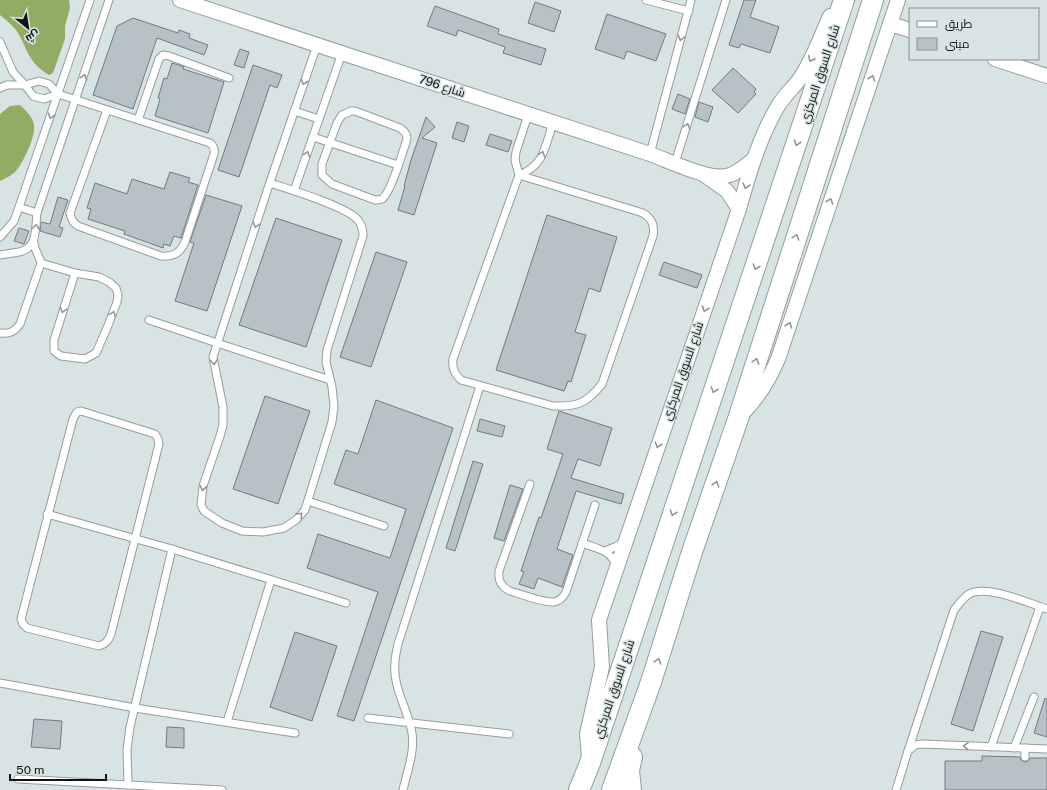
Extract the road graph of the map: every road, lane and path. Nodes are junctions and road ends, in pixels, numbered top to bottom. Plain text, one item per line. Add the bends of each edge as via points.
1 (90, 0) edge
2 (109, 0) edge
3 (180, 0) edge
4 (646, 0) edge
5 (692, 0) edge
6 (726, 0) edge
7 (843, 0) edge
8 (873, 0) edge
9 (898, 0) edge
10 (689, 11) junction
11 (890, 24) junction
12 (909, 30) edge
13 (0, 42) edge
14 (317, 45) junction
15 (342, 53) junction
16 (998, 60) edge
17 (1047, 76) edge
18 (229, 78) dead end
19 (25, 85) junction
20 (0, 88) edge
21 (58, 94) junction
22 (76, 100) junction
23 (107, 110) junction
24 (294, 111) junction
25 (528, 115) junction
26 (319, 119) junction
27 (138, 120) junction
28 (553, 123) junction
29 (313, 137) junction
30 (330, 142) junction
31 (650, 154) junction
32 (753, 160) junction
33 (675, 163) junction
34 (398, 166) junction
35 (702, 174) junction
36 (519, 175) junction
37 (270, 183) junction
38 (294, 191) junction
39 (19, 207) junction
40 (739, 209) junction
41 (38, 213) junction
42 (0, 237) edge
43 (34, 242) junction
44 (0, 255) edge
45 (41, 263) junction
46 (75, 273) junction
47 (149, 320) dead end
48 (0, 333) edge
49 (217, 344) junction
50 (330, 380) junction
51 (480, 386) junction
52 (738, 419) junction
53 (530, 484) dead end
54 (308, 501) junction
55 (595, 505) dead end
56 (48, 514) junction
57 (384, 526) dead end
58 (135, 538) junction
59 (626, 541) junction
60 (582, 543) junction
61 (172, 549) junction
62 (605, 551) junction
63 (617, 569) junction
64 (271, 580) junction
65 (346, 603) dead end
66 (1043, 608) edge
67 (651, 682) junction
68 (0, 683) edge
69 (1034, 697) dead end
70 (135, 708) junction
71 (368, 718) dead end
72 (227, 722) junction
73 (410, 723) junction
74 (295, 733) dead end
75 (509, 734) dead end
76 (991, 747) junction
77 (1014, 748) junction
78 (1026, 748) junction
79 (1047, 749) edge
80 (908, 751) junction
81 (1025, 757) dead end
82 (590, 763) junction
83 (18, 779) dead end
84 (128, 785) junction
85 (222, 790) edge
86 (403, 790) edge
87 (579, 790) edge
88 (612, 790) edge
89 (631, 790) edge
90 (896, 790) edge

1 - 21 lane
22 -> 2 lane
3 - 14 street, شارع 796
4 - 10 lane
5 - 10 lane
33 -> 6 lane
7 -> 32 street, شارع السوق المركزي via 830,16 800,79 778,105
7 -> 82 main road, شارع السوق المركزي
52 -> 8 main road
9 - 11 street
10 -> 31 lane
11 - 12 street
52 -> 11 street via 757,397 778,359
13 - 19 lane via 13,72
14 - 15 street, شارع 796
14 -> 24 lane
15 - 25 street, شارع 796
15 - 26 lane
16 - 17 street
18 - 27 lane via 163,55 159,59
19 - 20 lane via 7,85
19 - 21 lane via 39,81 49,84
19 - 21 lane via 33,96 44,100
21 - 22 lane
21 -> 39 lane
22 - 23 lane
22 - 41 lane
23 - 27 lane
23 - 27 lane via 70,214 71,219 78,226 170,257 181,250 185,242 214,148 210,143
24 - 26 lane
24 - 37 lane
25 - 28 street, شارع 796
25 - 36 lane via 515,156
26 - 29 lane
28 - 31 street, شارع 796
36 -> 28 lane via 529,171 541,160
29 - 30 lane
38 -> 29 lane
30 - 34 lane
30 - 34 lane via 342,115 355,110 400,128 406,133
30 - 34 lane via 322,164 322,175 332,184 375,200 385,196
31 - 33 street, شارع 796
32 - 35 street, شارع 796 via 730,175 719,177
32 -> 40 street, شارع السوق المركزي
33 - 35 street, شارع 796
35 - 40 street, شارع 796 via 726,191
36 - 51 lane via 453,358 452,367 456,374 462,380
36 - 51 lane via 643,213 653,222 653,236 602,384 594,395 575,405 553,406
37 - 38 lane
37 -> 49 lane
38 - 50 lane via 341,209 354,216 363,228 360,248 327,350 326,362
39 - 41 lane
39 - 42 lane via 14,221
40 -> 59 street, شارع السوق المركزي
43 -> 41 lane
43 - 44 lane via 28,249
43 - 45 lane via 34,249 40,256
45 - 46 lane
45 - 48 lane via 20,324 10,333
46 -> 46 lane via 54,340 54,352 61,356 85,358 96,353 118,295 116,288 109,282
47 - 49 lane
49 - 50 lane
49 -> 54 lane via 213,357 223,407 223,424 203,486 201,505 204,511 222,523 242,531 268,532 284,528 296,520 305,510
50 - 54 lane via 334,406 332,422
51 - 73 lane via 394,662 398,692
67 -> 52 main road
53 - 60 lane via 499,571 498,578 504,588 549,602 560,600 566,592
54 - 57 lane
55 - 60 lane
56 - 58 lane
56 - 58 lane via 74,415 86,411 150,432 158,439 159,444
56 - 58 lane via 21,619 22,624 32,630 93,646 105,644 111,634
58 - 61 lane
59 - 62 lane
59 - 63 street, شارع السوق المركزي
60 - 62 lane
61 - 64 lane
61 - 70 lane
62 - 63 lane via 613,558
63 - 82 street, شارع السوق المركزي via 599,620 602,667 587,734
64 - 65 lane
64 - 72 lane
66 - 76 lane
66 - 80 lane via 992,591 970,593 962,600 954,610
67 - 88 main road
67 - 89 main road via 629,770
68 - 70 lane
69 - 77 lane
70 - 72 lane
70 - 84 lane via 127,750
71 - 73 lane
72 - 74 lane
73 - 75 lane
73 - 86 lane via 413,746
76 - 77 lane
76 -> 80 lane via 922,744 915,745
77 - 78 lane
78 - 79 lane
78 - 81 lane
80 - 90 lane
82 - 87 main road, شارع السوق المركزي
83 - 84 lane
84 - 85 lane

